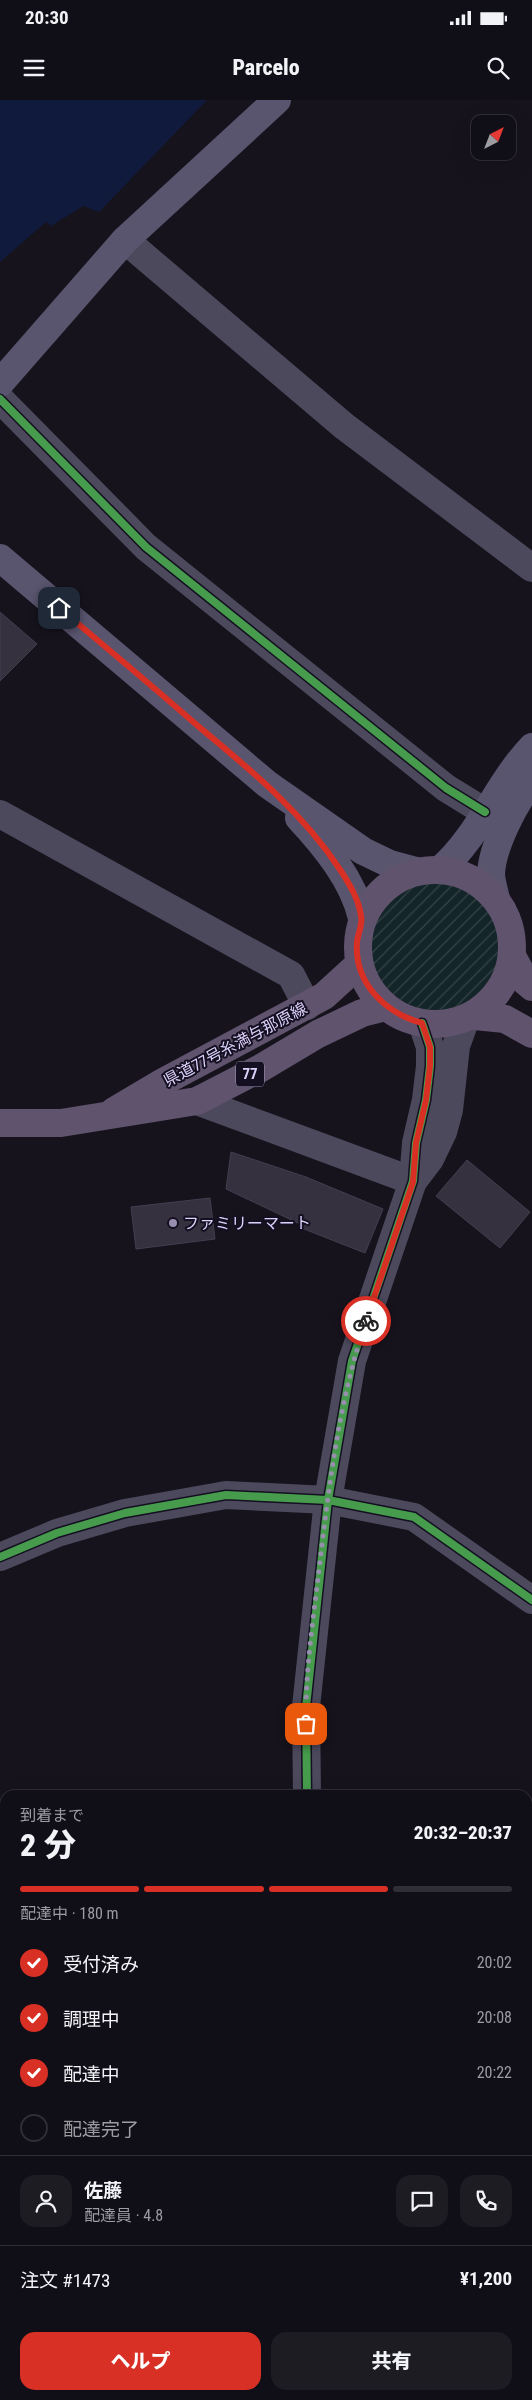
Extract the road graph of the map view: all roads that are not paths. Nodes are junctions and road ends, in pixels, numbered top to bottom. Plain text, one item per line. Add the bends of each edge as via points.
1 (277, 100) edge
2 (125, 240) junction
3 (0, 383) edge
4 (0, 399) edge
5 (0, 558) edge
6 (532, 568) edge
7 (532, 747) edge
8 (532, 781) edge
9 (267, 784) junction
10 (485, 812) junction
11 (0, 814) edge
12 (428, 870) junction
13 (496, 899) junction
14 (362, 918) junction
15 (512, 956) junction
16 (358, 965) junction
17 (532, 987) edge
18 (307, 1006) junction
19 (386, 1007) junction
20 (471, 1017) junction
21 (422, 1023) junction
22 (532, 1034) edge
23 (197, 1101) junction
24 (106, 1116) junction
25 (0, 1123) edge
26 (413, 1182) junction
27 (328, 1500) junction
28 (0, 1557) edge
29 (532, 1600) edge
30 (307, 1790) edge

1 - 2 street
2 - 3 street
2 - 6 street via 344,426
4 - 10 street via 146,547 446,788
5 - 9 street
7 - 10 street
8 - 13 street via 495,852 492,876
9 - 12 street via 363,851 390,864
9 - 14 street via 314,834 341,872 358,900
10 - 12 street via 457,855
11 - 18 street via 291,975
12 - 13 main road via 461,874 480,884
12 - 14 main road via 393,880 374,897
13 - 15 main road via 512,935
14 - 16 main road via 357,942
15 - 17 main road
15 - 20 main road via 507,977 496,996
16 - 18 main road, 県道77号糸満与那原線 / 77 via 324,996
16 - 19 main road via 370,989
18 - 24 main road, 県道77号糸満与那原線 / 77
19 - 21 main road via 403,1018
19 - 23 main road, 県道77号糸満与那原線 / 77 via 362,1012
20 - 21 main road via 445,1024
20 - 22 main road via 505,1019
20 - 26 street via 456,1046 449,1110 443,1132 430,1159
21 - 26 street via 430,1047 430,1066 416,1143
23 - 24 main road, 県道77号糸満与那原線 / 77
23 - 26 street
24 - 25 main road, 県道77号糸満与那原線 / 77 via 61,1123
26 - 27 street via 352,1361
27 - 28 street via 226,1495 125,1513 57,1533
27 - 29 street via 414,1517
27 - 30 street via 306,1707

